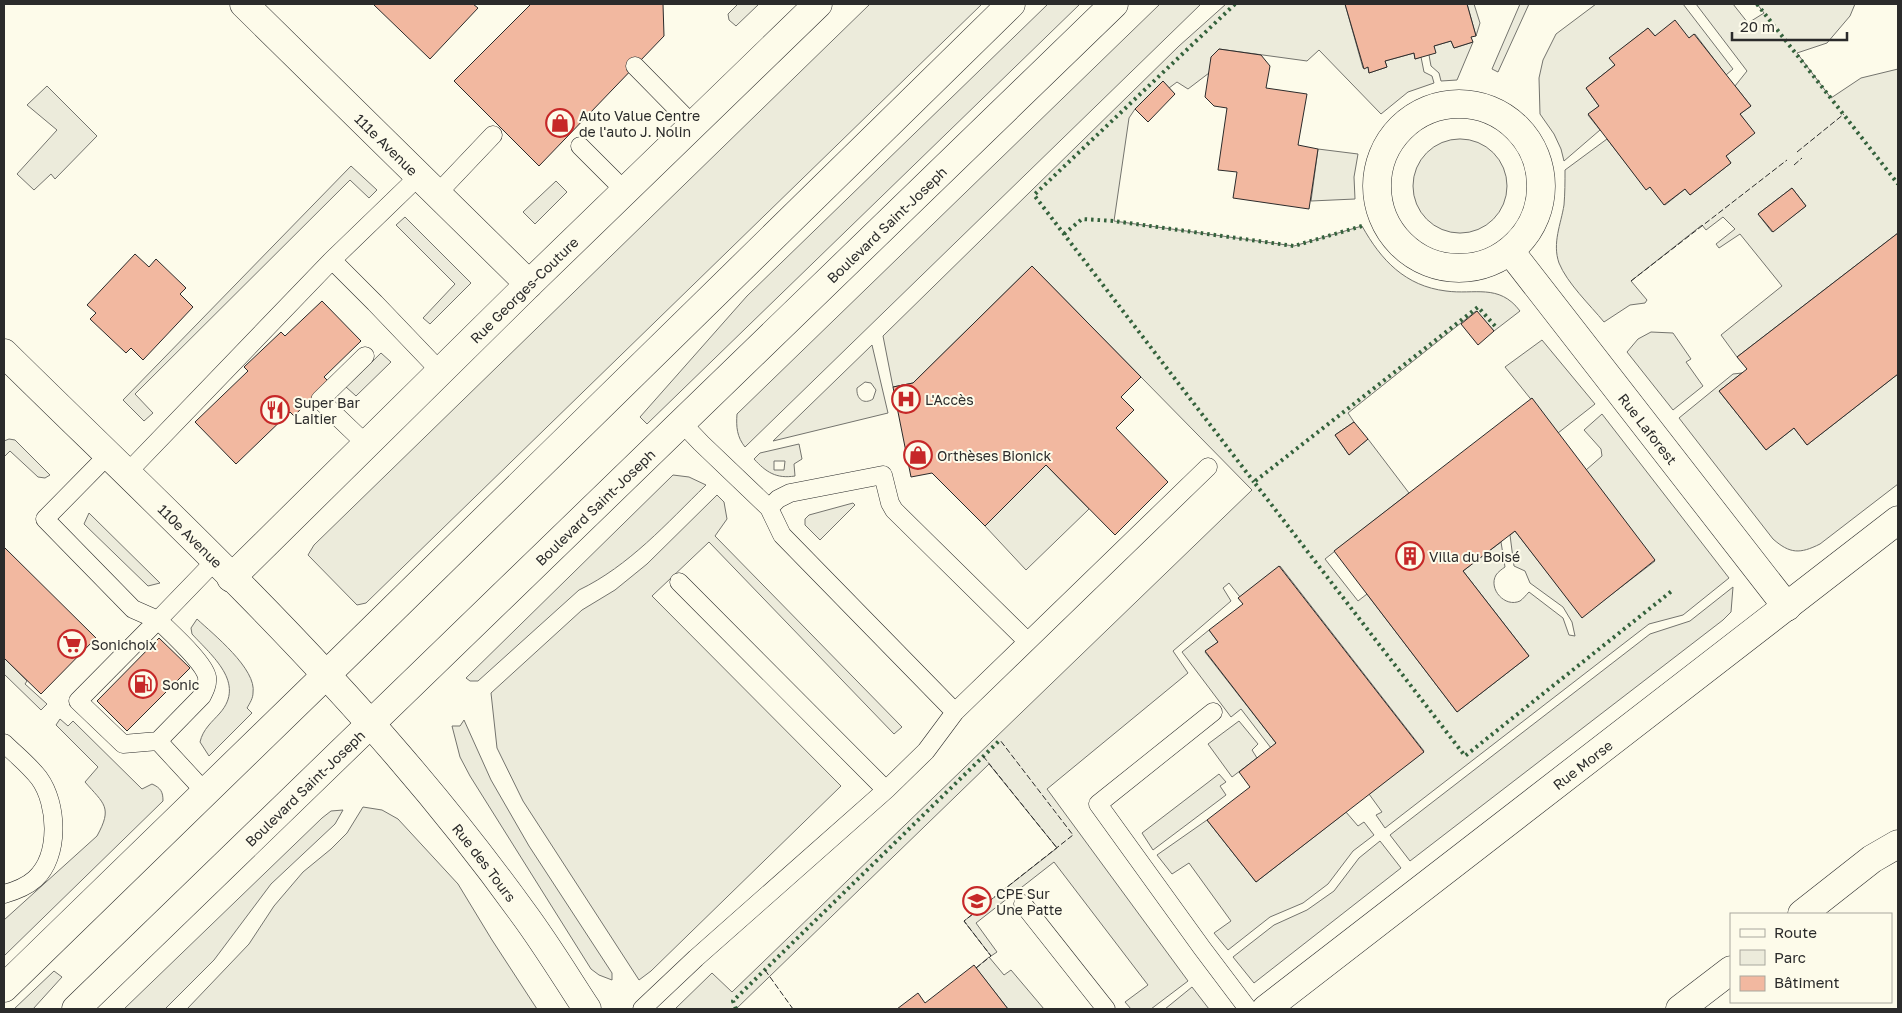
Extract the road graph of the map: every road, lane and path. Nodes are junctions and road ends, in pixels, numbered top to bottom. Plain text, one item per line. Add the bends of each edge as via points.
1 (244, 4) edge
2 (818, 4) edge
3 (1011, 4) edge
4 (1114, 4) edge
5 (635, 66) dead end
6 (693, 125) junction
7 (493, 135) dead end
8 (580, 146) dead end
9 (428, 185) junction
10 (625, 191) junction
11 (1510, 251) junction
12 (332, 260) junction
13 (529, 284) junction
14 (365, 356) dead end
15 (7, 362) edge
16 (440, 371) junction
17 (682, 423) junction
18 (366, 444) junction
19 (118, 464) junction
20 (1208, 467) dead end
21 (769, 508) junction
22 (1898, 520) edge
23 (223, 569) junction
24 (679, 582) dead end
25 (1787, 607) junction
26 (158, 620) junction
27 (1028, 641) junction
28 (326, 675) junction
29 (955, 712) junction
30 (1213, 712) dead end
31 (370, 724) junction
32 (158, 741) junction
33 (4, 742) edge
34 (886, 790) junction
35 (205, 792) junction
36 (1898, 844) edge
37 (4, 894) edge
38 (1023, 904) dead end
39 (1803, 913) edge
40 (1730, 971) edge
41 (4, 988) edge
42 (76, 1009) edge
43 (587, 1009) edge
44 (642, 1009) edge
45 (1106, 1009) edge
46 (1248, 1009) edge
47 (1266, 1009) edge
48 (1680, 1009) edge

1 - 9 street, 111e Avenue
2 - 6 street, Rue Georges-Couture
3 - 28 street
4 - 17 street, Boulevard Saint-Joseph
5 - 6 lane
6 - 10 street, Rue Georges-Couture
7 - 9 lane
8 - 10 lane
9 - 12 lane
9 - 13 street, 111e Avenue
10 - 13 street, Rue Georges-Couture
11 - 11 street via 1528,231 1540,197 1541,179 1534,153 1520,131 1499,114 1474,105 1447,105 1422,113 1400,129 1385,152 1377,178 1379,206 1390,231 1408,251 1432,264 1459,269 1486,264
11 - 25 street, Rue Laforest
12 - 16 lane
12 - 19 lane
13 - 16 street, Rue Georges-Couture
14 - 18 lane via 320,400
15 - 19 street, 110e Avenue
16 - 18 street, Rue Georges-Couture
17 - 21 lane
17 - 31 street, Boulevard Saint-Joseph
18 - 23 street, Rue Georges-Couture
19 - 23 street, 110e Avenue
19 - 26 lane via 45,519 133,609
20 - 27 lane
21 - 27 lane via 790,493 883,475 894,510
21 - 29 lane via 782,535
22 - 25 street, Rue Morse
23 - 26 lane
23 - 28 street, 110e Avenue
24 - 34 lane
25 - 47 street, Rue Morse
26 - 32 lane via 196,659 208,678 202,696
26 - 32 lane via 78,701 123,744
27 - 29 lane
28 - 31 street, 110e Avenue
28 - 35 street
29 - 34 lane via 926,751
30 - 46 lane via 1098,804
31 - 42 street, Boulevard Saint-Joseph
31 - 43 street, Rue des Tours via 510,895
32 - 35 lane
33 - 37 lane via 40,780 54,823 50,854 36,878
34 - 44 lane
35 - 41 street
36 - 39 street via 1872,859
38 - 45 lane
40 - 48 street

